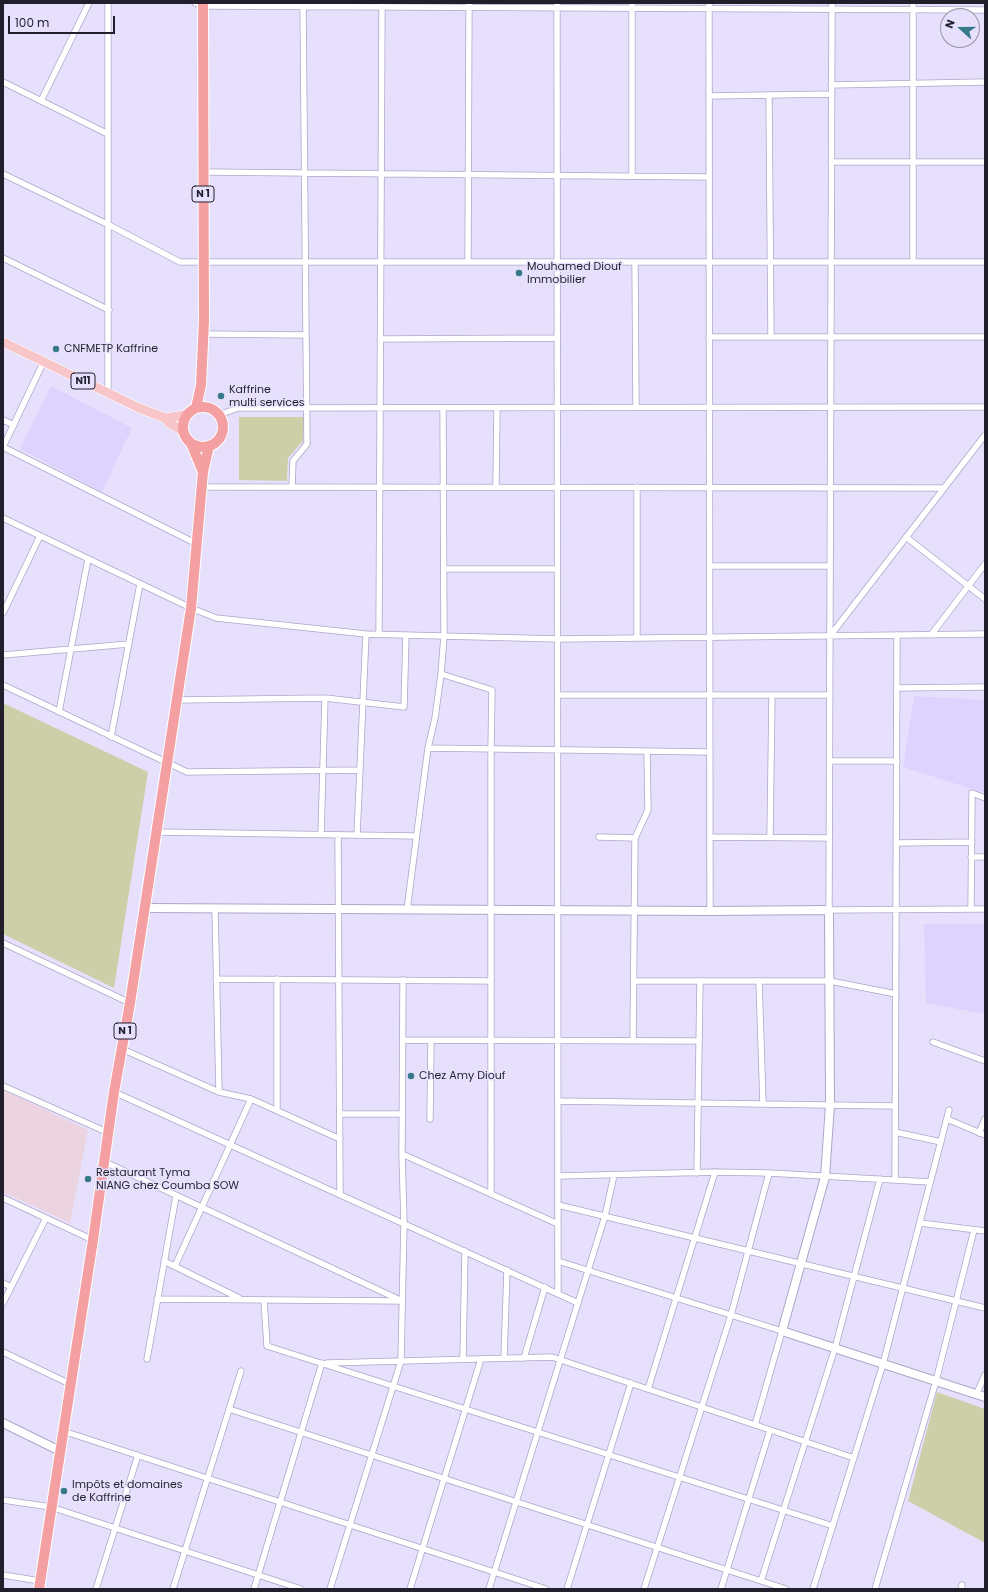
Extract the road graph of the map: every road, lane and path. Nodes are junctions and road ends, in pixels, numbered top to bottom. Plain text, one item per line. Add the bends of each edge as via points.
1 (89, 3) edge
2 (108, 3) edge
3 (913, 3) edge
4 (200, 4) edge
5 (303, 5) edge
6 (382, 5) edge
7 (469, 5) edge
8 (557, 5) edge
9 (632, 6) edge
10 (709, 6) edge
11 (767, 6) edge
12 (832, 6) edge
13 (913, 10) junction
14 (985, 10) edge
15 (3, 82) edge
16 (985, 82) edge
17 (913, 83) junction
18 (831, 85) junction
19 (832, 94) junction
20 (769, 95) junction
21 (709, 96) junction
22 (40, 101) junction
23 (108, 134) junction
24 (831, 162) junction
25 (913, 162) junction
26 (985, 162) edge
27 (203, 172) junction
28 (304, 173) junction
29 (3, 174) edge
30 (381, 174) junction
31 (468, 175) junction
32 (557, 175) junction
33 (632, 176) junction
34 (709, 177) junction
35 (109, 225) junction
36 (3, 258) edge
37 (305, 261) junction
38 (204, 262) junction
39 (381, 262) junction
40 (468, 262) junction
41 (557, 262) junction
42 (635, 262) junction
43 (709, 262) junction
44 (770, 262) junction
45 (831, 262) junction
46 (913, 262) junction
47 (985, 262) edge
48 (109, 310) junction
49 (203, 334) junction
50 (306, 335) junction
51 (709, 337) junction
52 (771, 337) junction
53 (831, 337) junction
54 (985, 337) edge
55 (557, 338) junction
56 (380, 339) junction
57 (3, 342) edge
58 (44, 362) junction
59 (201, 386) junction
60 (108, 393) junction
61 (209, 407) junction
62 (710, 407) junction
63 (831, 407) junction
64 (985, 407) edge
65 (196, 408) junction
66 (307, 408) junction
67 (380, 408) junction
68 (443, 408) junction
69 (497, 408) junction
70 (557, 408) junction
71 (636, 408) junction
72 (186, 415) junction
73 (219, 415) junction
74 (165, 418) junction
75 (3, 420) edge
76 (14, 425) junction
77 (183, 432) junction
78 (985, 435) edge
79 (191, 443) junction
80 (209, 446) junction
81 (203, 472) junction
82 (202, 487) junction
83 (292, 487) junction
84 (380, 487) junction
85 (443, 487) junction
86 (496, 487) junction
87 (557, 487) junction
88 (637, 487) junction
89 (710, 487) junction
90 (830, 487) junction
91 (944, 488) junction
92 (3, 518) edge
93 (40, 536) junction
94 (906, 537) junction
95 (197, 544) junction
96 (88, 559) junction
97 (985, 564) edge
98 (710, 566) junction
99 (830, 566) junction
100 (444, 569) junction
101 (557, 569) junction
102 (140, 584) junction
103 (968, 586) junction
104 (985, 599) edge
105 (191, 608) junction
106 (3, 613) edge
107 (366, 634) junction
108 (379, 634) junction
109 (985, 634) edge
110 (406, 635) junction
111 (897, 635) junction
112 (931, 635) junction
113 (444, 636) junction
114 (830, 636) junction
115 (710, 637) junction
116 (637, 638) junction
117 (558, 639) junction
118 (129, 644) junction
119 (71, 649) junction
120 (3, 655) edge
121 (441, 674) junction
122 (3, 685) edge
123 (985, 687) edge
124 (897, 688) junction
125 (558, 695) junction
126 (710, 695) junction
127 (772, 695) junction
128 (830, 695) junction
129 (325, 698) junction
130 (177, 700) junction
131 (363, 702) junction
132 (59, 712) junction
133 (111, 737) junction
134 (428, 748) junction
135 (491, 749) junction
136 (558, 750) junction
137 (647, 751) junction
138 (710, 752) junction
139 (897, 761) junction
140 (830, 762) junction
141 (167, 763) junction
142 (323, 770) junction
143 (360, 770) junction
144 (985, 798) edge
145 (156, 832) junction
146 (321, 835) junction
147 (338, 835) junction
148 (357, 835) junction
149 (416, 836) junction
150 (710, 836) junction
151 (599, 837) dead end
152 (770, 837) junction
153 (635, 838) junction
154 (829, 838) junction
155 (972, 842) junction
156 (896, 843) junction
157 (972, 857) junction
158 (985, 857) edge
159 (144, 908) junction
160 (215, 909) junction
161 (338, 909) junction
162 (896, 909) junction
163 (971, 909) junction
164 (985, 909) edge
165 (407, 910) junction
166 (491, 910) junction
167 (558, 910) junction
168 (829, 910) junction
169 (635, 911) junction
170 (710, 912) junction
171 (3, 943) edge
172 (216, 979) junction
173 (277, 979) junction
174 (339, 980) junction
175 (403, 980) junction
176 (491, 980) junction
177 (634, 981) junction
178 (700, 981) junction
179 (759, 981) junction
180 (830, 981) junction
181 (896, 994) junction
182 (130, 1003) junction
183 (403, 1040) junction
184 (431, 1040) junction
185 (491, 1040) junction
186 (558, 1041) junction
187 (633, 1041) junction
188 (699, 1041) junction
189 (933, 1042) dead end
190 (122, 1049) junction
191 (985, 1061) edge
192 (3, 1086) edge
193 (114, 1092) junction
194 (219, 1092) junction
195 (251, 1099) junction
196 (558, 1101) junction
197 (698, 1103) junction
198 (762, 1104) junction
199 (830, 1105) junction
200 (895, 1106) junction
201 (277, 1110) junction
202 (949, 1110) dead end
203 (340, 1114) junction
204 (402, 1114) junction
205 (947, 1118) junction
206 (430, 1119) dead end
207 (985, 1119) edge
208 (895, 1132) junction
209 (109, 1133) junction
210 (979, 1133) junction
211 (985, 1135) edge
212 (340, 1139) junction
213 (941, 1142) junction
214 (230, 1144) junction
215 (402, 1154) junction
216 (105, 1162) junction
217 (715, 1172) junction
218 (697, 1173) junction
219 (769, 1173) junction
220 (614, 1175) junction
221 (558, 1176) junction
222 (825, 1177) junction
223 (880, 1179) junction
224 (895, 1180) junction
225 (930, 1182) junction
226 (340, 1194) junction
227 (491, 1194) junction
228 (176, 1196) junction
229 (3, 1198) edge
230 (558, 1204) junction
231 (202, 1208) junction
232 (605, 1216) junction
233 (46, 1218) junction
234 (920, 1223) junction
235 (404, 1224) junction
236 (558, 1224) junction
237 (974, 1230) junction
238 (985, 1231) edge
239 (695, 1238) junction
240 (93, 1240) junction
241 (748, 1250) junction
242 (465, 1251) junction
243 (164, 1261) junction
244 (558, 1261) junction
245 (801, 1263) junction
246 (175, 1266) junction
247 (507, 1270) junction
248 (588, 1271) junction
249 (854, 1276) junction
250 (3, 1283) edge
251 (11, 1287) junction
252 (545, 1287) junction
253 (903, 1288) junction
254 (558, 1294) junction
255 (676, 1298) junction
256 (157, 1299) junction
257 (241, 1300) junction
258 (264, 1300) junction
259 (402, 1301) junction
260 (956, 1301) junction
261 (3, 1303) edge
262 (578, 1303) junction
263 (985, 1308) edge
264 (731, 1315) junction
265 (782, 1331) junction
266 (835, 1348) junction
267 (3, 1352) edge
268 (504, 1358) junction
269 (524, 1358) junction
270 (147, 1359) dead end
271 (464, 1359) junction
272 (481, 1359) junction
273 (560, 1360) junction
274 (401, 1361) junction
275 (322, 1363) junction
276 (884, 1364) junction
277 (241, 1371) dead end
278 (985, 1375) edge
279 (936, 1381) junction
280 (631, 1383) junction
281 (70, 1384) junction
282 (393, 1386) junction
283 (648, 1389) junction
284 (976, 1394) junction
285 (985, 1398) edge
286 (701, 1407) junction
287 (466, 1409) junction
288 (229, 1410) junction
289 (3, 1423) edge
290 (754, 1425) junction
291 (770, 1430) junction
292 (63, 1431) junction
293 (538, 1432) junction
294 (301, 1433) junction
295 (805, 1442) junction
296 (60, 1451) junction
297 (609, 1454) junction
298 (138, 1455) junction
299 (372, 1455) junction
300 (854, 1458) junction
301 (680, 1477) junction
302 (208, 1478) junction
303 (444, 1479) junction
304 (749, 1499) junction
305 (3, 1500) edge
306 (280, 1502) junction
307 (516, 1502) junction
308 (51, 1507) junction
309 (784, 1510) junction
310 (350, 1525) junction
311 (587, 1525) junction
312 (833, 1526) junction
313 (115, 1528) junction
314 (422, 1548) junction
315 (657, 1548) junction
316 (185, 1551) junction
317 (727, 1570) junction
318 (494, 1572) junction
319 (3, 1575) edge
320 (258, 1575) junction
321 (761, 1581) junction
322 (39, 1585) edge
323 (96, 1589) edge
324 (173, 1589) edge
325 (254, 1589) edge
326 (301, 1589) edge
327 (330, 1589) edge
328 (410, 1589) edge
329 (489, 1589) edge
330 (546, 1589) edge
331 (567, 1589) edge
332 (644, 1589) edge
333 (721, 1589) edge
334 (786, 1589) edge
335 (813, 1589) edge
336 (875, 1589) edge

1 - 22 street
2 - 23 street
3 - 13 street
4 - 5 street
4 - 27 highway, N 1
5 - 6 street
5 - 28 street
6 - 7 street
6 - 30 street
7 - 8 street
7 - 31 street
8 - 9 street
8 - 32 street
9 - 10 street
9 - 33 street
10 - 11 street
10 - 21 street
11 - 12 street
12 - 13 street
12 - 18 street
13 - 14 street
13 - 17 street
15 - 22 street
16 - 17 street
17 - 18 street
17 - 25 street
18 - 19 street
19 - 20 street
19 - 24 street
20 - 21 street
20 - 44 street
21 - 34 street
22 - 23 street
23 - 35 street
24 - 25 street
24 - 45 street
25 - 26 street
25 - 46 street
27 - 28 street
27 - 38 highway, N 1
28 - 30 street
28 - 37 street
29 - 35 street
30 - 31 street
30 - 39 street
31 - 32 street
31 - 40 street
32 - 33 street
32 - 41 street
33 - 34 street
34 - 43 street
35 - 38 street via 180,262
35 - 48 street
36 - 48 street
37 - 38 street
37 - 39 street
37 - 50 street
38 - 49 highway, N 1
39 - 40 street
39 - 56 street
40 - 41 street
41 - 42 street
41 - 55 street
42 - 43 street
42 - 71 street
43 - 44 street
43 - 51 street
44 - 45 street
44 - 52 street
45 - 46 street
45 - 53 street
46 - 47 street
48 - 60 street
49 - 50 street
49 - 59 highway, N 1
50 - 66 street
51 - 52 street
51 - 62 street
52 - 53 street
53 - 54 street
53 - 63 street
55 - 56 street
55 - 70 street
56 - 67 street
57 - 58 main road, N11
58 - 60 main road, N11
58 - 76 street
59 - 61 highway, N 1
59 - 65 highway, N 1
60 - 74 main road, N11
61 - 65 highway
61 - 73 highway
62 - 63 street
62 - 71 street
62 - 89 street
63 - 64 street
63 - 90 street
65 - 72 highway
66 - 67 street
66 - 73 street via 238,408
66 - 83 street via 307,444 293,461
67 - 68 street
67 - 84 street
68 - 69 street
68 - 85 street
69 - 70 street
69 - 86 street
70 - 71 street
70 - 87 street
72 - 74 main road
72 - 77 highway via 182,426
73 - 80 highway via 223,426 222,432 215,443
74 - 77 main road
75 - 76 street
76 - 95 street via 3,447
77 - 79 highway
78 - 91 street
79 - 80 highway
79 - 81 highway, N 1
80 - 81 highway, N 1
81 - 82 highway, N 1
82 - 83 street
82 - 95 highway, N 1
83 - 84 street
84 - 85 street
84 - 108 street
85 - 86 street
85 - 100 street
86 - 87 street
87 - 88 street
87 - 101 street
88 - 89 street
88 - 116 street
89 - 90 street
89 - 98 street
90 - 91 street
90 - 99 street
91 - 94 street
92 - 93 street
93 - 96 street
93 - 106 street
94 - 103 street
94 - 114 street
95 - 105 highway, N 1
96 - 102 street
96 - 119 street
97 - 103 street
98 - 99 street
98 - 115 street
99 - 114 street
100 - 101 street
100 - 113 street
101 - 117 street
102 - 105 street
102 - 118 street
103 - 104 street
103 - 112 street
105 - 107 street via 216,618
105 - 130 highway, N 1
107 - 108 street
107 - 131 street
108 - 110 street
109 - 112 street
110 - 113 street
110 - 131 street via 404,707
111 - 112 street
111 - 114 street
111 - 124 street
113 - 117 street
113 - 121 street
114 - 115 street
114 - 128 street
115 - 116 street
115 - 126 street
116 - 117 street
117 - 125 street
118 - 119 street
118 - 133 street
119 - 120 street
119 - 132 street
121 - 134 street
121 - 135 street via 492,690
122 - 132 street
123 - 124 street
124 - 139 street
125 - 126 street
125 - 136 street
126 - 127 street
126 - 138 street
127 - 128 street
127 - 152 street
128 - 140 street
129 - 130 street
129 - 131 street
129 - 142 street
130 - 141 highway, N 1
131 - 143 street
132 - 133 street
133 - 141 street
134 - 135 street
134 - 149 street
135 - 136 street
135 - 166 street
136 - 137 street
136 - 167 street
137 - 138 street
137 - 153 street via 648,810
138 - 150 street
139 - 140 street
139 - 156 street
140 - 154 street
141 - 142 street via 187,772
141 - 145 highway, N 1
142 - 143 street
142 - 146 street
143 - 148 street
144 - 155 street via 972,794
145 - 146 street
145 - 159 highway, N 1
146 - 147 street
147 - 148 street
147 - 161 street
148 - 149 street
149 - 165 street
150 - 152 street
150 - 170 street
151 - 153 street
152 - 154 street
153 - 169 street
154 - 168 street
155 - 156 street
155 - 157 street
156 - 162 street
157 - 158 street
157 - 163 street
159 - 160 main road
159 - 182 highway, N 1
160 - 161 main road
160 - 172 street
161 - 165 main road
161 - 174 street
162 - 163 street
162 - 168 street
162 - 181 street
163 - 164 street
165 - 166 main road
166 - 167 main road
166 - 176 street
167 - 169 main road
167 - 186 street
168 - 170 main road
168 - 180 main road
169 - 170 main road
169 - 177 street
171 - 182 street
172 - 173 street
172 - 194 street
173 - 174 street
173 - 201 street
174 - 175 street
174 - 203 street
175 - 176 street
175 - 183 street
176 - 185 street
177 - 178 street
177 - 187 street
178 - 179 street
178 - 188 street
179 - 180 street
179 - 198 street
180 - 181 street
180 - 199 main road
181 - 200 street
182 - 190 highway, N 1
183 - 184 street
183 - 204 street
184 - 185 street
184 - 206 street
185 - 186 street
185 - 227 street
186 - 187 street
186 - 196 street
187 - 188 street
188 - 197 street
189 - 191 street
190 - 193 highway, N 1
190 - 194 street
192 - 209 street
193 - 209 highway, N 1
193 - 214 street
194 - 195 street
195 - 201 street
195 - 214 street
196 - 197 street
196 - 221 street
197 - 198 street
197 - 218 street
198 - 199 street
199 - 200 street
199 - 222 main road
200 - 208 street
201 - 212 street
202 - 205 street
203 - 204 street
203 - 212 street
204 - 215 street
205 - 210 street
205 - 213 street
207 - 210 street
208 - 213 street
208 - 224 street
209 - 216 highway, N 1
210 - 211 street
212 - 226 street
213 - 225 street
214 - 226 street
214 - 231 street
215 - 227 street
215 - 235 street
216 - 228 street
216 - 240 highway, N 1
217 - 218 street
217 - 219 street
217 - 239 street
218 - 220 street
219 - 222 street
219 - 241 street
220 - 221 street
220 - 232 street
221 - 230 street
222 - 223 street
222 - 245 main road
223 - 224 street
223 - 249 street
224 - 225 street
225 - 234 street
226 - 235 street
227 - 236 street
228 - 231 street
228 - 243 street
229 - 233 street
230 - 232 street
230 - 236 street
231 - 246 street
231 - 259 street
232 - 239 street
232 - 248 street
233 - 240 street
233 - 251 street
234 - 237 street
234 - 253 street
235 - 242 street
235 - 259 street
236 - 244 street
237 - 238 street
237 - 260 street
239 - 241 street
239 - 255 street
240 - 281 highway, N 1
241 - 245 street
241 - 264 street
242 - 247 street
242 - 271 street
243 - 246 street
243 - 256 street
244 - 248 street
244 - 254 street
245 - 249 street
245 - 265 main road
246 - 257 street
247 - 252 street
247 - 268 street
248 - 255 street
248 - 262 street
249 - 253 street
249 - 266 street
250 - 251 street
251 - 261 street
252 - 254 street
252 - 269 street
253 - 260 street
253 - 276 street
254 - 262 street
255 - 264 street
255 - 283 street
256 - 257 street
256 - 270 street
257 - 258 street
258 - 259 street
258 - 275 street via 267,1346
259 - 274 street
260 - 263 street
260 - 279 street
262 - 273 street
264 - 265 street
264 - 286 street
265 - 266 main road
265 - 290 street
266 - 276 main road
266 - 295 street
267 - 281 street
268 - 269 street
268 - 272 street
269 - 273 street via 552,1357
271 - 272 street
271 - 274 street
272 - 287 street
273 - 280 street
273 - 293 street
274 - 275 street
274 - 282 street
275 - 282 street
275 - 294 street
276 - 279 main road
276 - 300 street
277 - 288 street
278 - 284 street
279 - 284 main road
279 - 336 street
280 - 283 street
280 - 297 street
281 - 292 highway, N 1
282 - 287 street
282 - 299 street
283 - 286 street
284 - 285 main road
286 - 290 street
286 - 301 street
287 - 293 street
287 - 303 street
288 - 294 street
288 - 302 street
289 - 296 main road
290 - 291 street
291 - 295 street
291 - 304 street
292 - 296 highway, N 1
292 - 298 street
293 - 297 street
293 - 307 street
294 - 299 street
294 - 306 street
295 - 300 street
295 - 309 street
296 - 308 highway, N 1
297 - 301 street
297 - 311 street
298 - 302 street
298 - 313 street
299 - 303 street
299 - 310 street
300 - 312 street
301 - 304 street
301 - 315 street
302 - 306 street
302 - 316 street
303 - 307 street
303 - 314 street
304 - 309 street
304 - 317 street
305 - 308 street
306 - 310 street
306 - 320 street
307 - 311 street
307 - 318 street
308 - 313 street
308 - 322 highway, N 1
309 - 312 street
309 - 321 street
310 - 314 street
310 - 327 street
311 - 315 street
311 - 331 street
312 - 335 street
313 - 316 street
313 - 323 street
314 - 318 street
314 - 328 street
315 - 317 street
315 - 332 street
316 - 320 street
316 - 324 street
317 - 321 street
317 - 333 street
318 - 329 street
318 - 330 street
319 - 322 street
320 - 325 street
320 - 326 street
321 - 334 street

